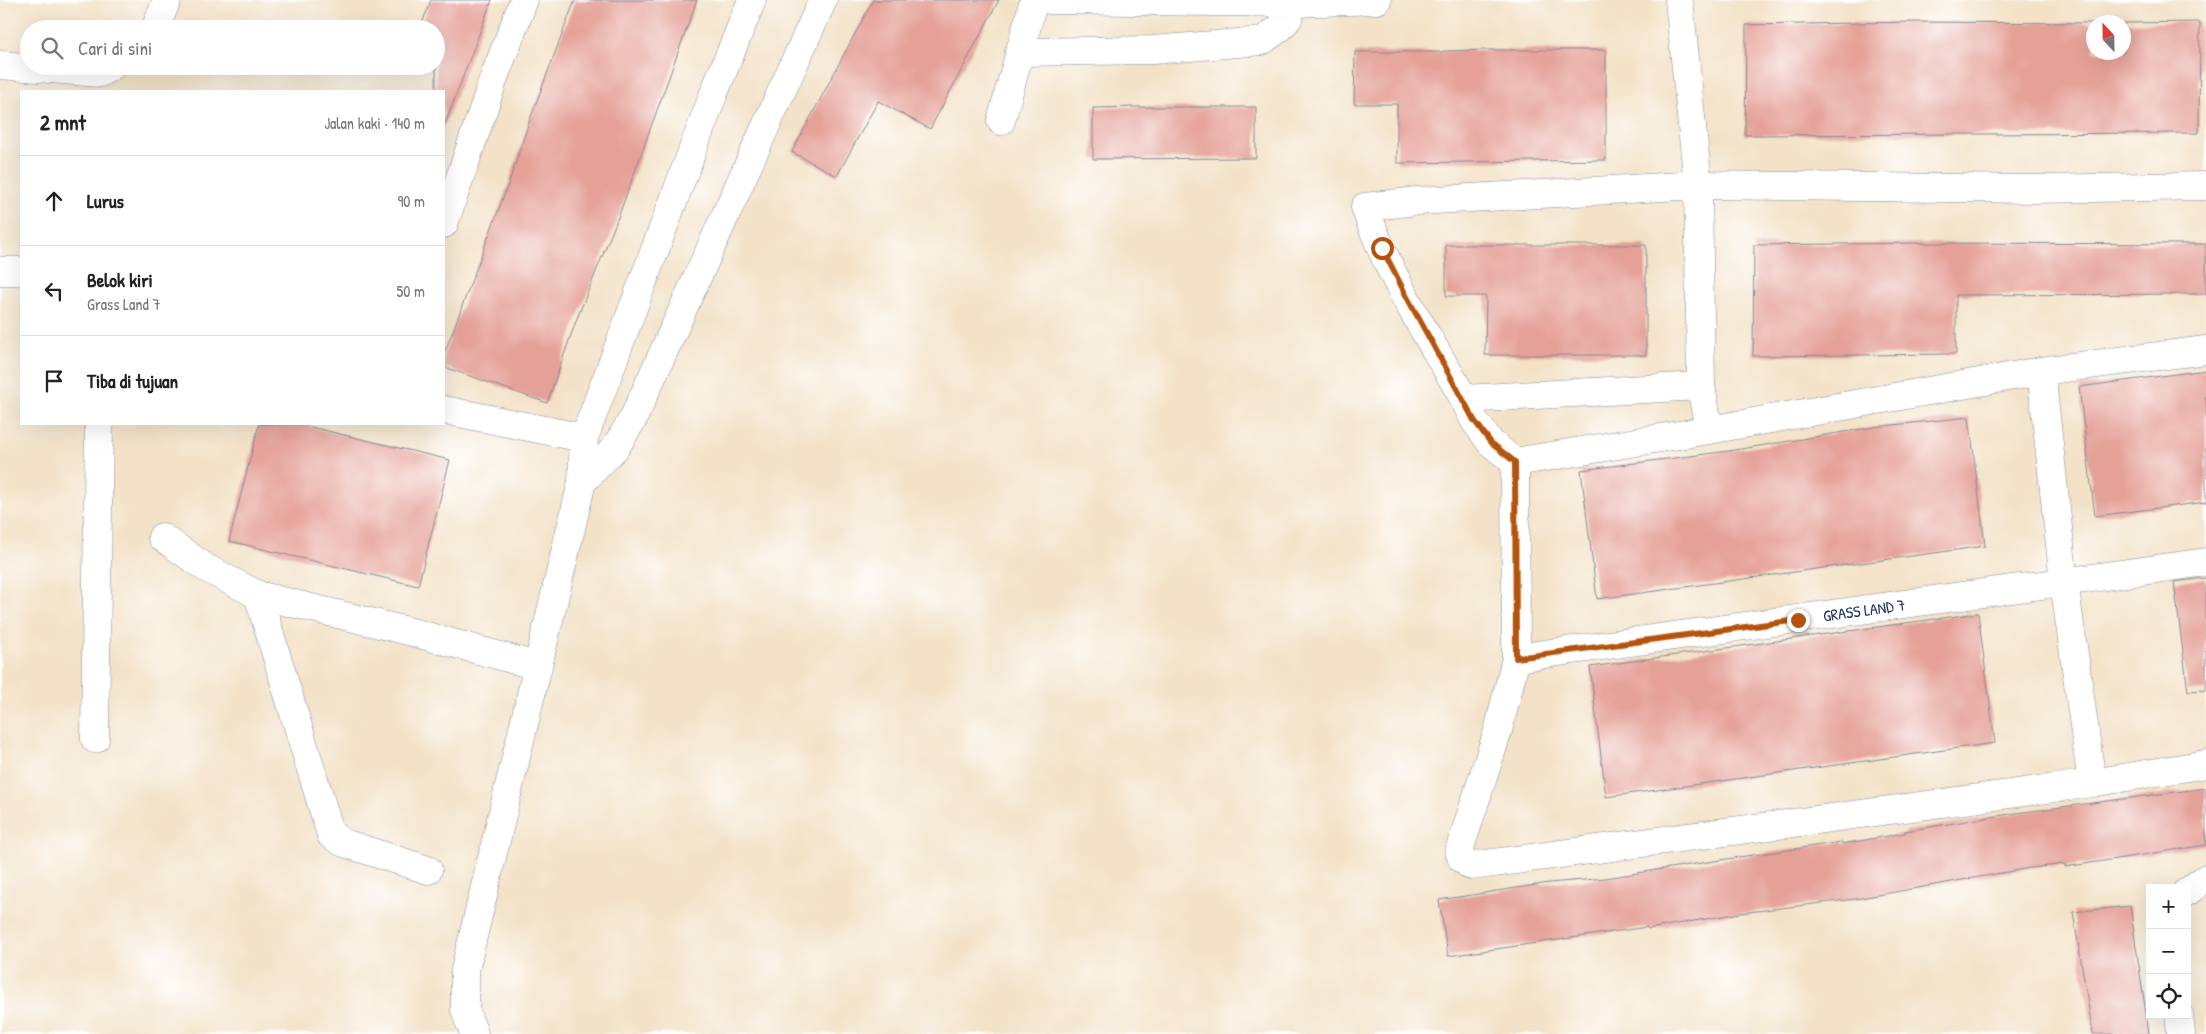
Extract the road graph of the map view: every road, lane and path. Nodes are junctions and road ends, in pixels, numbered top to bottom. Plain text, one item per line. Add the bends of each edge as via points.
1 (167, 0) edge
2 (524, 0) edge
3 (752, 0) edge
4 (823, 0) edge
5 (1034, 0) edge
6 (1050, 0) edge
7 (1377, 0) edge
8 (1679, 0) edge
9 (1293, 3) junction
10 (159, 20) edge
11 (1019, 52) junction
12 (0, 66) edge
13 (20, 67) edge
14 (1000, 121) dead end
15 (1698, 185) junction
16 (2206, 186) edge
17 (445, 221) edge
18 (0, 271) edge
19 (20, 271) edge
20 (2206, 350) edge
21 (2041, 371) junction
22 (1701, 386) junction
23 (1464, 399) junction
24 (445, 410) edge
25 (99, 425) edge
26 (1709, 430) junction
27 (584, 438) junction
28 (1515, 462) junction
29 (582, 482) junction
30 (162, 537) dead end
31 (2206, 562) edge
32 (2064, 582) junction
33 (258, 596) junction
34 (1516, 658) junction
35 (537, 666) junction
36 (95, 739) dead end
37 (2206, 764) edge
38 (2092, 783) junction
39 (428, 870) dead end
40 (2206, 878) edge
41 (2191, 889) edge
42 (2180, 1019) edge
43 (474, 1034) edge
44 (2181, 1034) edge

1 - 10 street
2 - 17 street
3 - 27 street
4 - 29 street via 633,419 615,448
5 - 11 street
6 - 9 street
7 - 9 street
8 - 15 street
9 - 11 street via 1284,23 1262,42 1153,50
11 - 14 street
12 - 13 street
15 - 16 street
15 - 22 street
15 - 23 street via 1417,201 1365,207 1407,297
18 - 19 street
20 - 21 street
21 - 26 street
21 - 32 street
22 - 23 street
22 - 26 street
23 - 28 street via 1491,443
24 - 27 street
25 - 36 street
26 - 28 street
27 - 29 street
28 - 34 street
29 - 35 street
30 - 33 street via 206,568
31 - 32 street, GRASS LAND 7
32 - 34 street, GRASS LAND 7
32 - 38 street
33 - 35 street via 412,632
33 - 39 street via 331,835 344,844
34 - 38 street via 1498,731 1459,851 1462,859 1471,866
35 - 43 street via 465,970 465,1010
37 - 38 street
40 - 41 street
42 - 44 street

